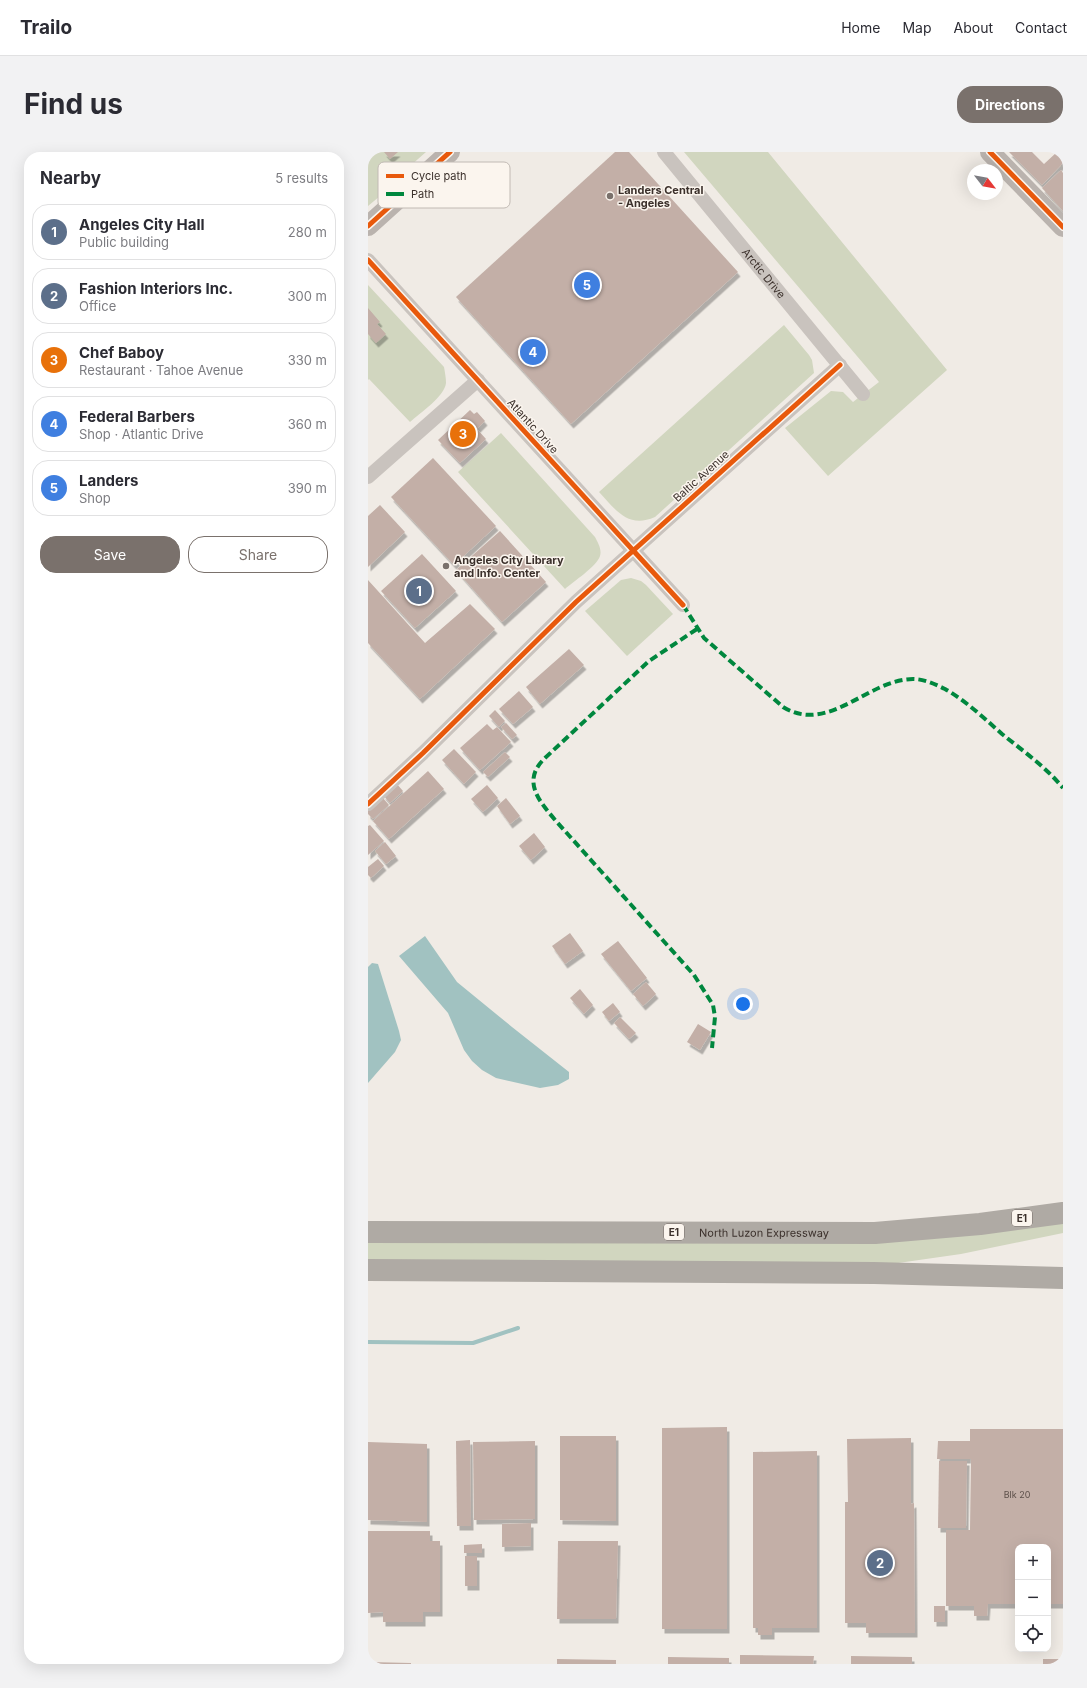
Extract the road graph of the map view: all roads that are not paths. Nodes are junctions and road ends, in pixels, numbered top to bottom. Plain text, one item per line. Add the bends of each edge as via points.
1 (450, 152) edge
2 (664, 152) edge
3 (990, 152) edge
4 (439, 162) edge
5 (388, 208) edge
6 (368, 226) edge
7 (1063, 227) edge
8 (368, 260) edge
9 (840, 365) junction
10 (478, 380) junction
11 (864, 394) dead end
12 (368, 477) edge
13 (633, 550) junction
14 (684, 605) dead end
15 (368, 804) edge
16 (1063, 1212) edge
17 (368, 1232) edge
18 (368, 1270) edge
19 (1063, 1278) edge

1 - 4 main road
2 - 9 street, Arctic Drive
3 - 7 main road
5 - 6 main road
8 - 10 street, Atlantic Drive
9 - 11 street, Arctic Drive
9 - 13 street, Baltic Avenue
10 - 12 street
10 - 13 street, Atlantic Drive
13 - 14 street, Atlantic Drive
13 - 15 street, Baltic Avenue
16 - 17 highway, North Luzon Expressway / E1 via 980,1224 876,1233
18 - 19 highway via 866,1273

